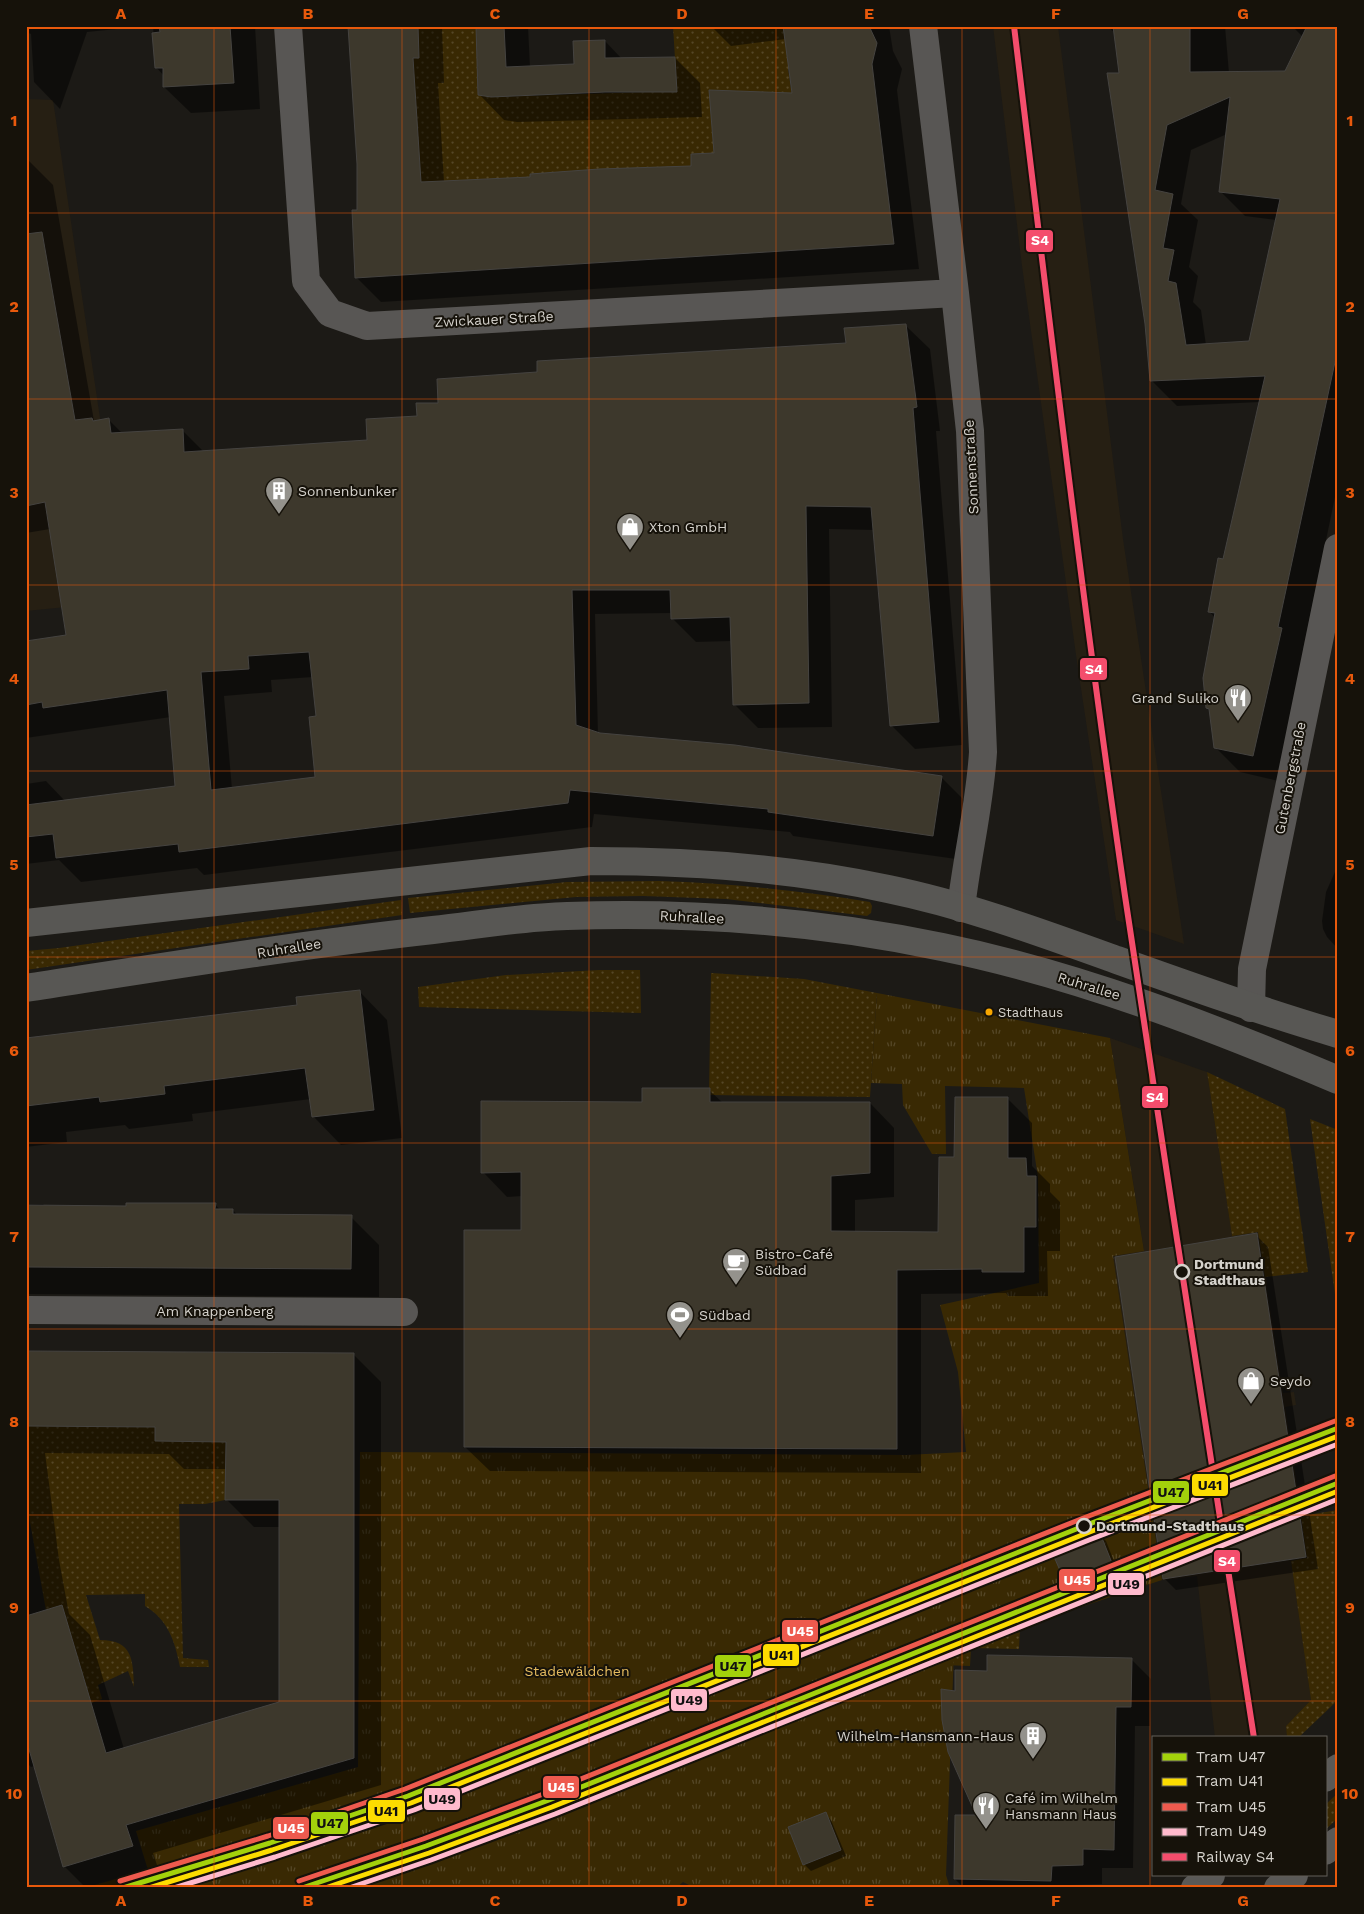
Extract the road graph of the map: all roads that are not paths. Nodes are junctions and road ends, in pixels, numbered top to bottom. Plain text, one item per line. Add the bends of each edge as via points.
1 (288, 26) edge
2 (923, 26) edge
3 (955, 293) junction
4 (1338, 548) edge
5 (961, 908) junction
6 (26, 923) edge
7 (26, 988) edge
8 (1252, 1008) junction
9 (1338, 1034) edge
10 (1338, 1080) edge
11 (26, 1310) edge
12 (404, 1312) dead end
13 (1338, 1768) edge
14 (1326, 1777) edge
15 (1210, 1876) edge
16 (1293, 1876) edge
17 (1195, 1888) edge
18 (1278, 1888) edge

1 - 3 street, Zwickauer Straße via 306,281 330,314 367,326
2 - 3 street, Sonnenstraße
3 - 5 street, Sonnenstraße via 970,431 982,752 982,776
4 - 8 street, Gutenbergstraße via 1252,969
5 - 6 main road via 888,888 796,873 695,864 591,861
5 - 8 main road
7 - 10 main road, Ruhrallee via 336,941 564,916 666,915 817,925 943,947 1049,974 1146,1004
8 - 9 main road
11 - 12 street, Am Knappenberg
13 - 14 main road
15 - 17 main road
16 - 18 main road

